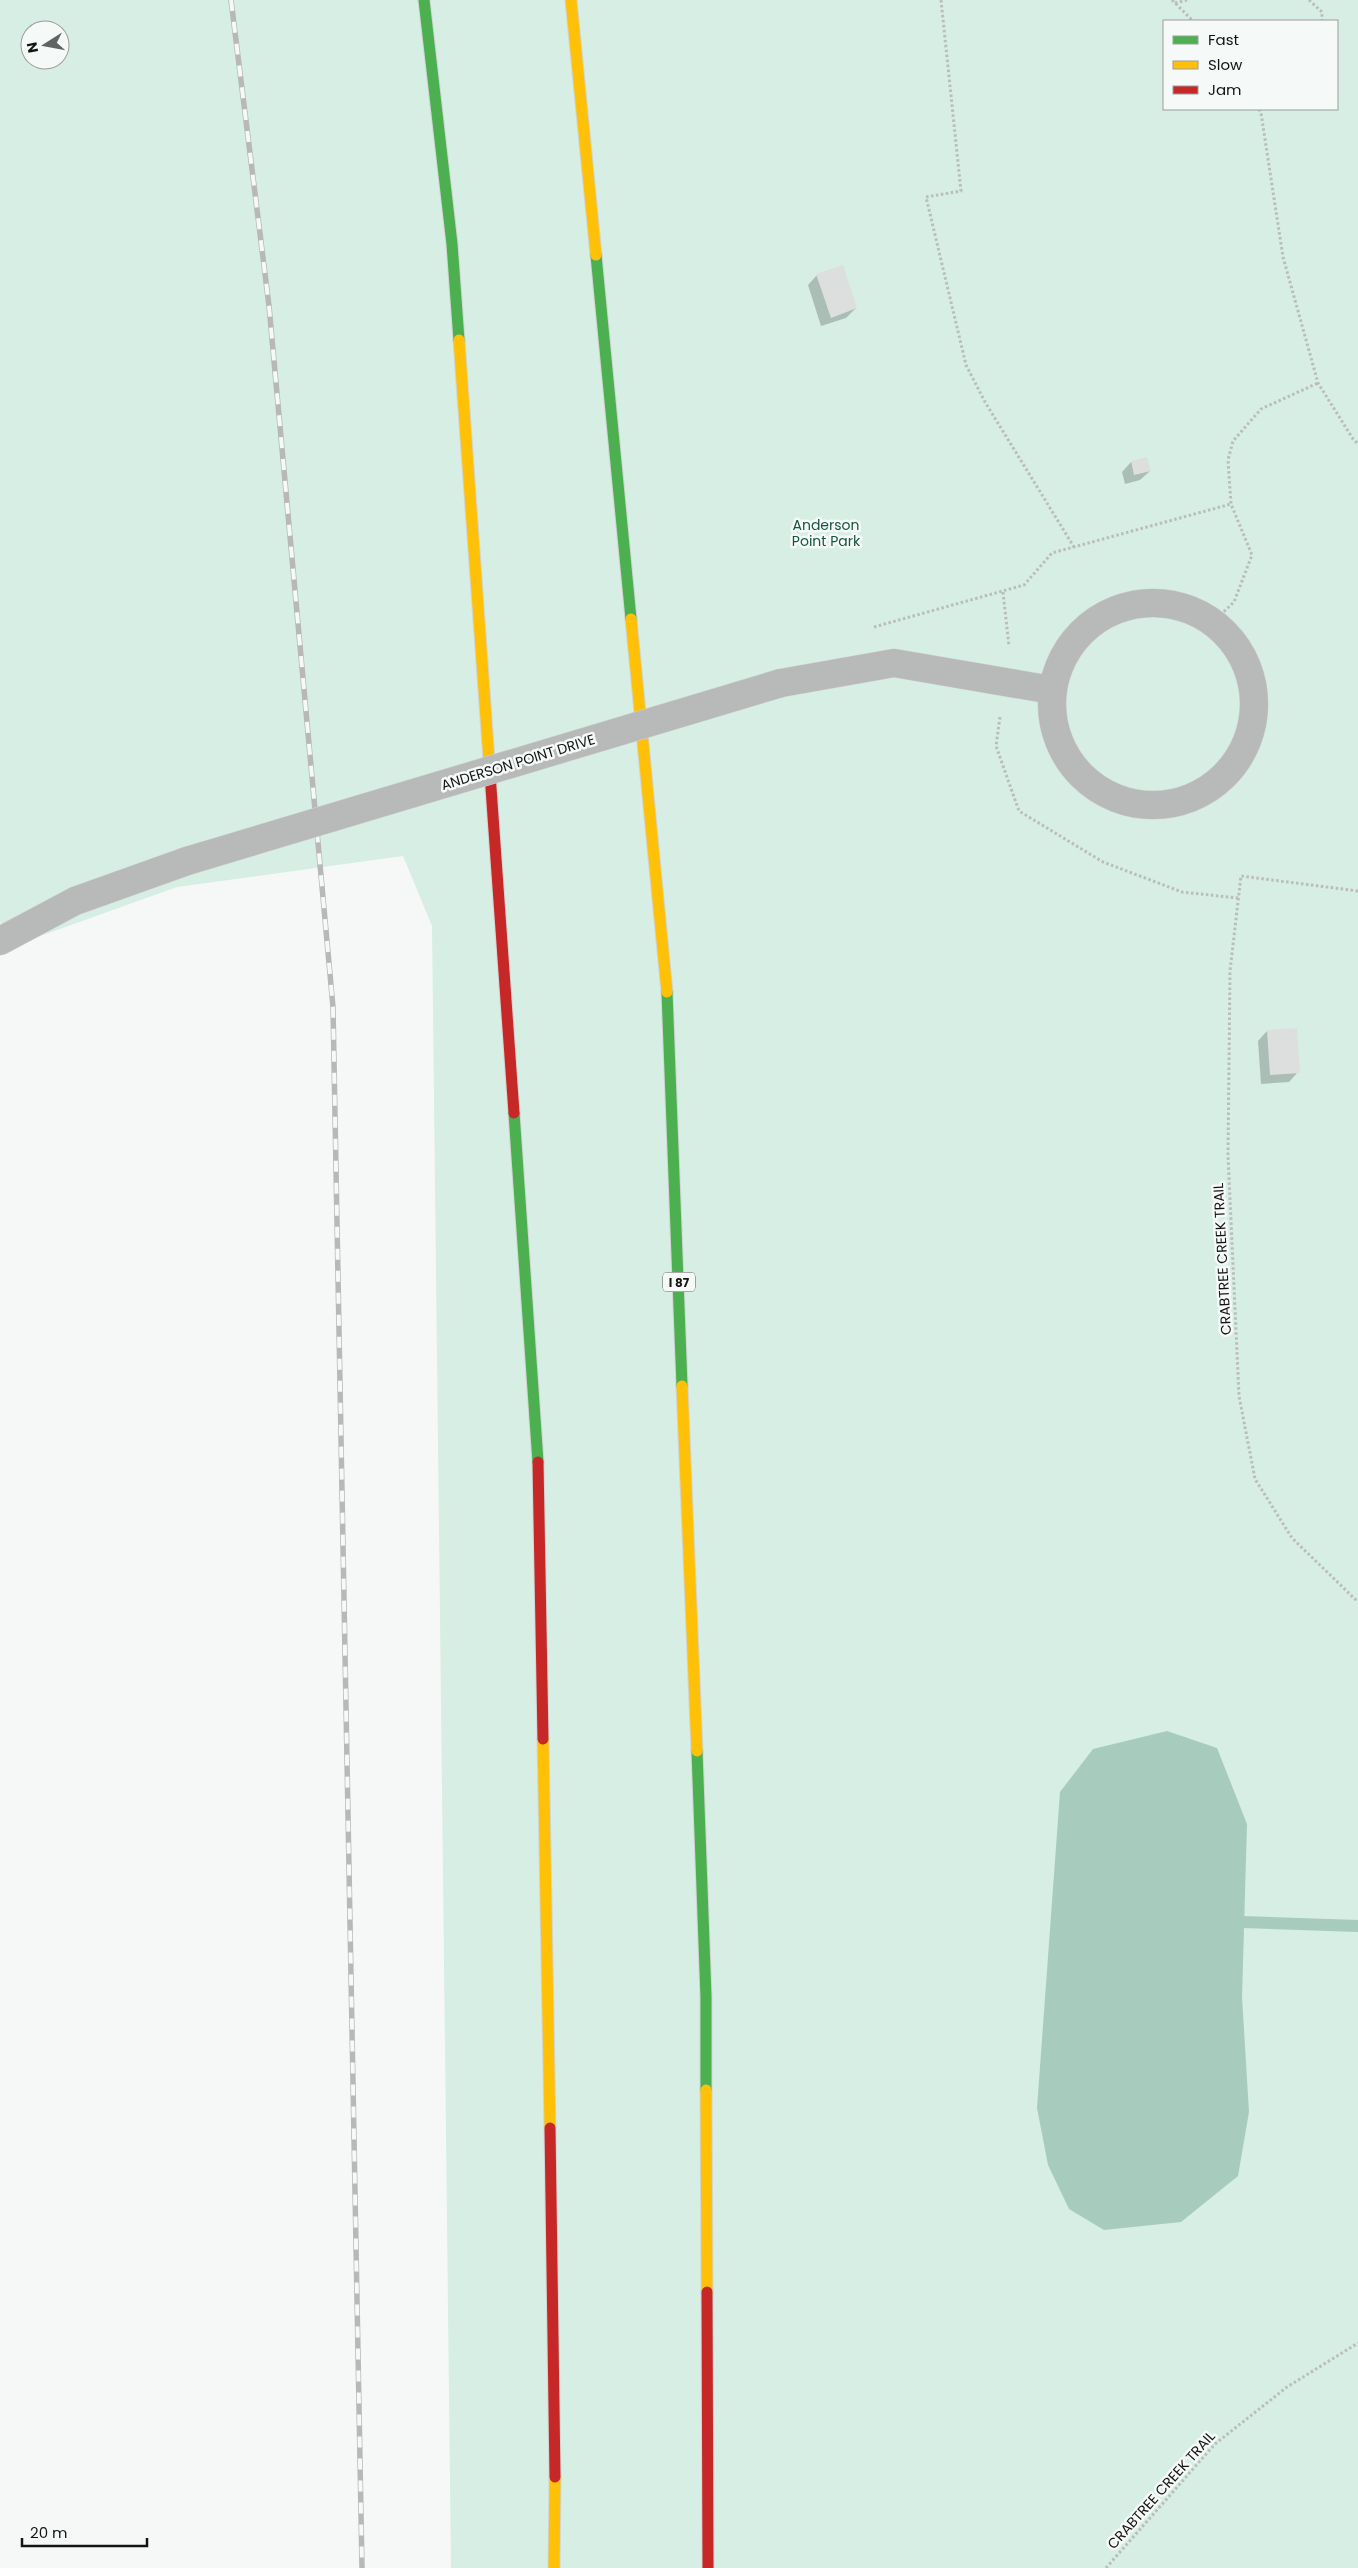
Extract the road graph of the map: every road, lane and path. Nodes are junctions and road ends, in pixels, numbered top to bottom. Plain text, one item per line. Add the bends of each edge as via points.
1 (424, 0) edge
2 (571, 0) edge
3 (940, 0) edge
4 (1187, 0) edge
5 (1309, 0) edge
6 (1173, 2) edge
7 (1192, 20) edge
8 (1322, 20) edge
9 (1260, 110) edge
10 (1266, 110) edge
11 (1261, 113) junction
12 (1318, 383) junction
13 (1358, 444) edge
14 (1231, 504) junction
15 (1074, 547) junction
16 (1003, 592) junction
17 (1214, 622) junction
18 (865, 630) dead end
19 (1010, 644) dead end
20 (1052, 690) junction
21 (998, 729) dead end
22 (1358, 891) edge
23 (1238, 898) junction
24 (0, 941) edge
25 (1358, 1602) edge
26 (1358, 2342) edge
27 (554, 2568) edge
28 (708, 2568) edge
29 (1106, 2568) edge

1 - 27 highway via 452,244 538,1440 555,2444
2 - 28 highway, I 87 via 667,986 706,1997
3 - 15 path via 961,191 926,197 966,364 985,402
4 - 6 path
5 - 8 path via 1322,12
6 - 7 path
9 - 11 path
10 - 11 path
11 - 12 path via 1284,257
12 - 13 path
12 - 14 path via 1261,409 1233,441 1228,460
14 - 15 path
14 - 17 path via 1252,555 1234,602
15 - 16 path via 1052,553 1024,585
16 - 18 path
16 - 19 path
17 - 20 street via 1186,608 1156,602 1125,606 1097,619 1076,638 1060,662
17 - 20 street via 1236,645 1244,660 1251,675 1255,708 1248,740 1233,768 1208,790 1178,803 1145,806 1113,798 1085,780 1065,754 1054,723
20 - 24 street, ANDERSON POINT DRIVE, bridge via 894,662 781,683 187,861 76,901
21 - 23 path via 996,746 1019,811 1103,862 1182,892
22 - 23 path, CRABTREE CREEK TRAIL via 1241,876
23 - 25 path, CRABTREE CREEK TRAIL via 1230,971 1228,1155 1239,1396 1255,1479 1292,1538
26 - 29 path, CRABTREE CREEK TRAIL via 1287,2387 1215,2444

